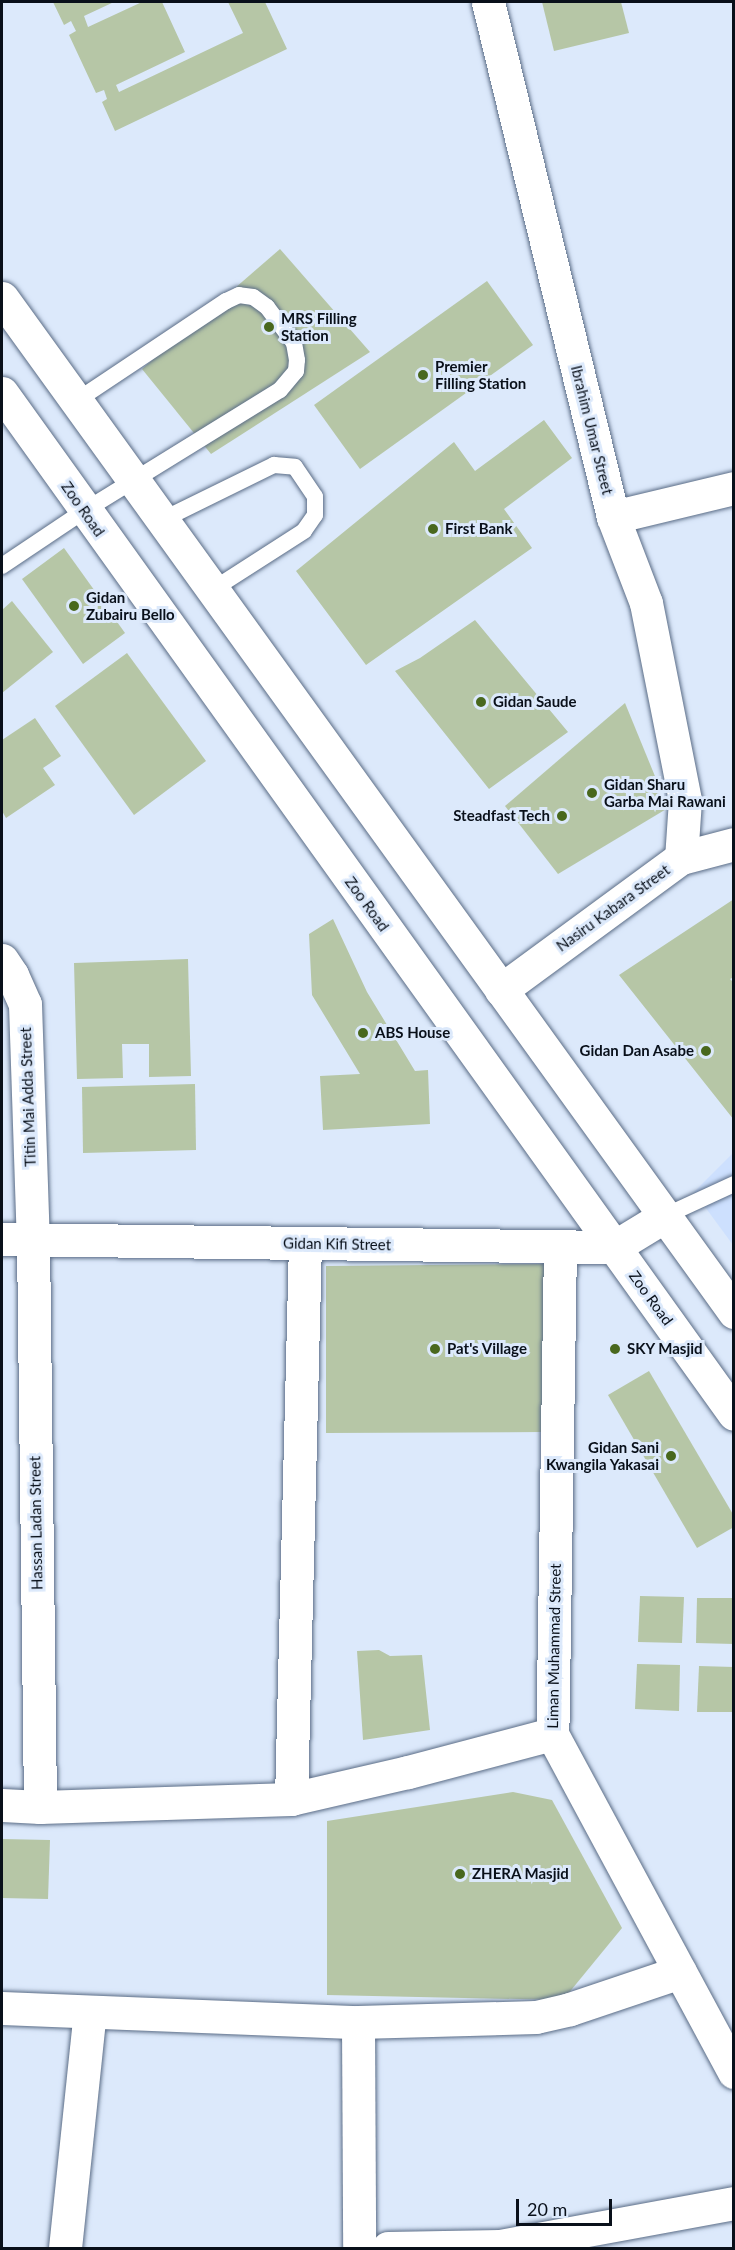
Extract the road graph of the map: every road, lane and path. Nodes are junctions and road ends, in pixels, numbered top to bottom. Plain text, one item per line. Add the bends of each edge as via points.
1 (488, 2) edge
2 (2, 298) edge
3 (2, 393) edge
4 (76, 401) junction
5 (134, 481) junction
6 (734, 488) edge
7 (84, 511) junction
8 (613, 517) junction
9 (162, 520) junction
10 (2, 566) edge
11 (212, 590) junction
12 (734, 844) edge
13 (681, 858) junction
14 (2, 960) edge
15 (501, 990) junction
16 (734, 1184) edge
17 (665, 1216) junction
18 (17, 1240) edge
19 (305, 1244) junction
20 (560, 1246) junction
21 (614, 1247) junction
22 (734, 1312) edge
23 (734, 1413) edge
24 (552, 1734) junction
25 (291, 1799) junction
26 (2, 1805) edge
27 (40, 1807) junction
28 (680, 1972) junction
29 (2, 2008) edge
30 (90, 2012) junction
31 (358, 2022) junction
32 (734, 2072) edge
33 (734, 2203) edge
34 (500, 2247) edge
35 (65, 2248) edge
36 (359, 2248) edge
37 (388, 2248) edge

1 - 8 street, Ibrahim Umar Street
2 - 4 street
3 - 7 street, Zoo Road
4 - 5 street
4 - 5 lane via 239,295 253,297 267,307 294,343 296,371 280,390
5 - 7 lane
5 - 9 street
6 - 8 street
7 - 10 lane
7 - 21 street, Zoo Road
8 - 13 street, Ibrahim Umar Street via 646,603 685,800
9 - 11 street
9 - 11 lane via 274,465 295,467 315,497 315,515 304,531
11 - 15 street
12 - 13 street, Nasiru Kabara Street
13 - 15 street, Nasiru Kabara Street
14 - 18 street, Titin Mai Adda Street via 25,1004
15 - 17 street
16 - 17 lane
17 - 21 street
17 - 22 street
18 - 19 street, Gidan Kifi Street
18 - 27 street, Hassan Ladan Street
19 - 20 street, Gidan Kifi Street
19 - 25 street
20 - 21 street, Gidan Kifi Street
20 - 24 street, Liman Muhammad Street
21 - 23 street, Zoo Road
24 - 25 street
24 - 28 street, Liman Muhammad Street
25 - 27 street
26 - 27 street
28 - 31 street via 536,2017
28 - 32 street, Liman Muhammad Street
29 - 30 street
30 - 31 street
30 - 35 street
31 - 36 street
33 - 34 street
34 - 37 street

